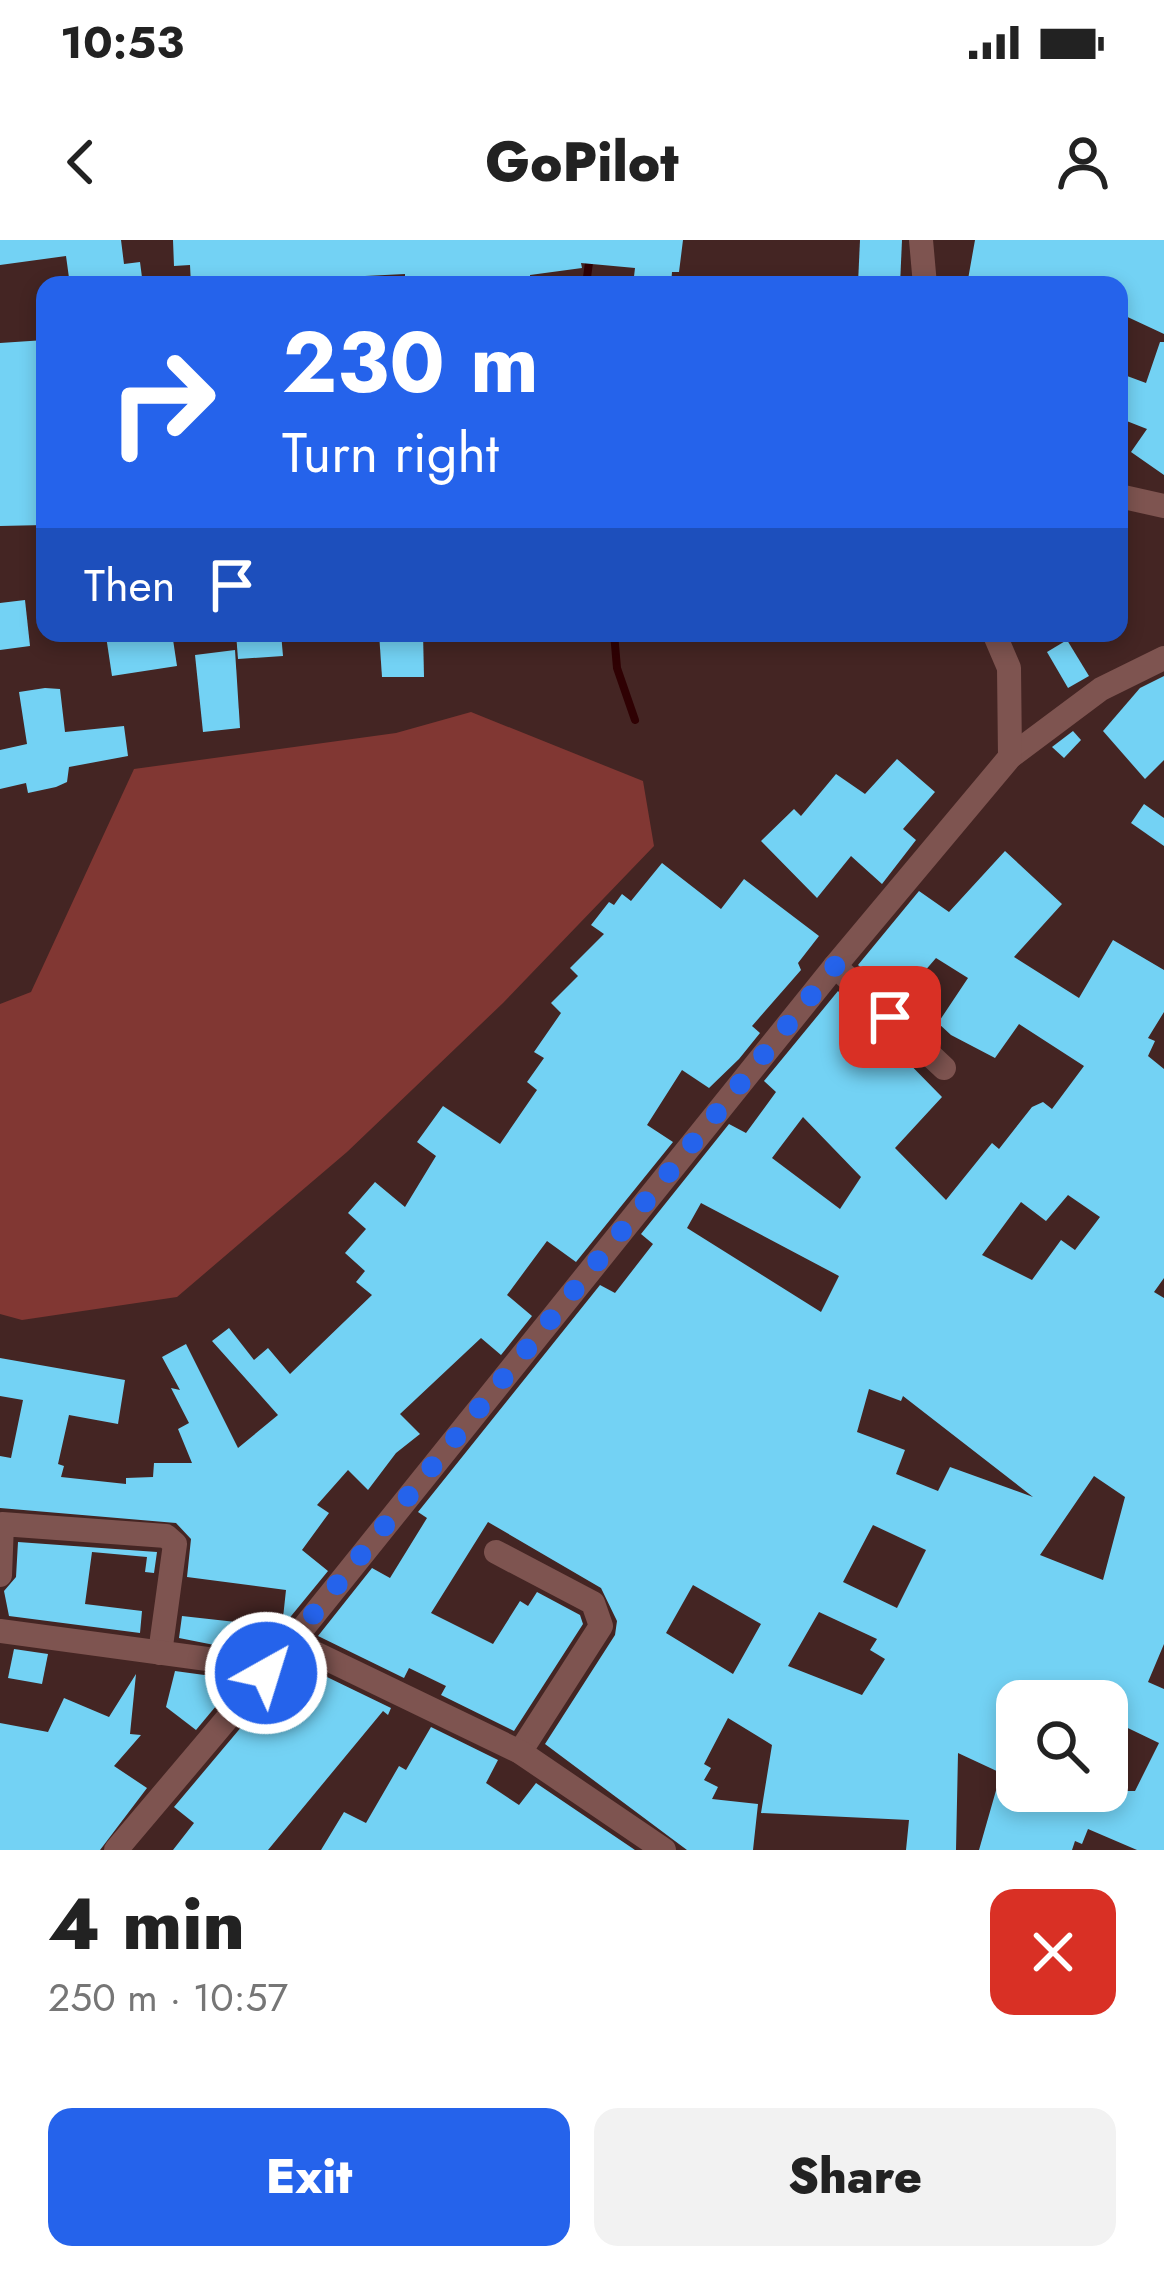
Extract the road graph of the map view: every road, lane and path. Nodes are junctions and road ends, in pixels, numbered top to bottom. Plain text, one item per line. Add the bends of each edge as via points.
1 (921, 240) edge
2 (924, 276) edge
3 (1128, 498) edge
4 (1164, 506) edge
5 (998, 642) edge
6 (1164, 658) edge
7 (1010, 757) junction
8 (835, 966) junction
9 (944, 1067) dead end
10 (1, 1523) edge
11 (496, 1552) dead end
12 (0, 1576) edge
13 (0, 1631) edge
14 (292, 1642) junction
15 (160, 1653) junction
16 (266, 1673) junction
17 (520, 1752) junction
18 (116, 1850) edge
19 (664, 1850) edge

1 - 2 street
3 - 4 street
5 - 7 street via 1009,668
6 - 7 street via 1101,689
7 - 8 street
8 - 9 street
8 - 14 street
10 - 12 street
10 - 15 street via 172,1540
11 - 17 street via 600,1614 601,1626
13 - 15 street
14 - 16 street
14 - 17 street
15 - 16 street
16 - 18 street
17 - 19 street

